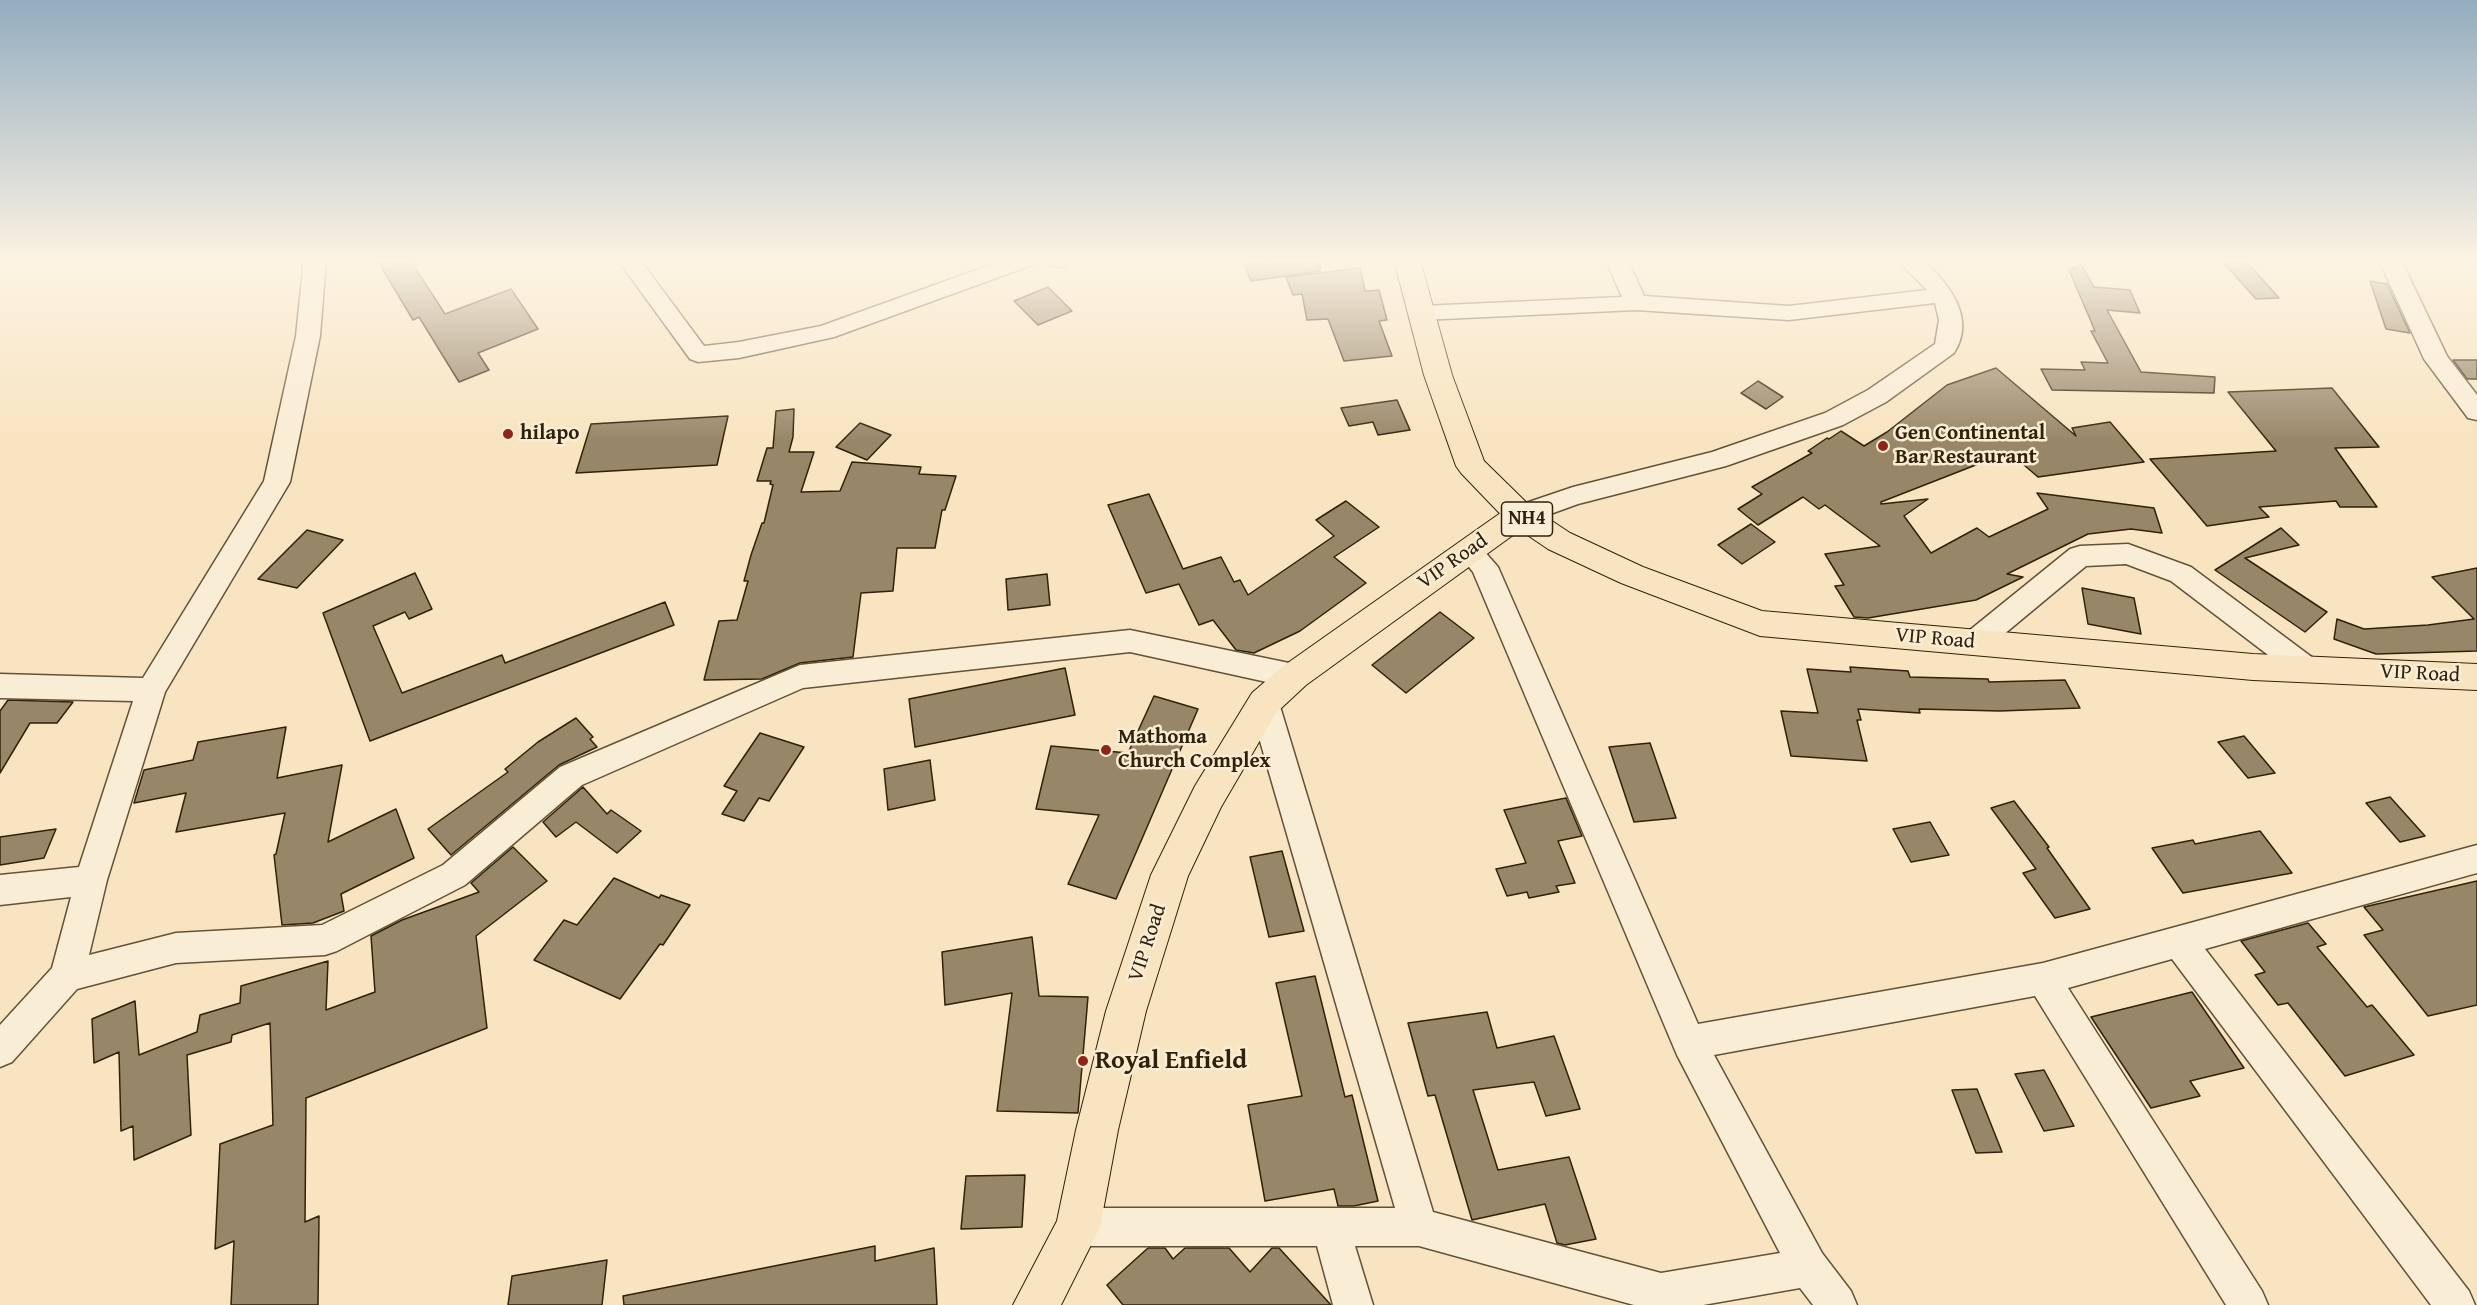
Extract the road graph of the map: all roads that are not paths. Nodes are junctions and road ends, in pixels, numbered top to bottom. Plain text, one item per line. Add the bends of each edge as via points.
1 (309, 321) edge
2 (674, 321) edge
3 (857, 321) edge
4 (1424, 321) edge
5 (1951, 321) edge
6 (2418, 321) edge
7 (2477, 412) edge
8 (1520, 515) junction
9 (1469, 550) junction
10 (1975, 642) junction
11 (2307, 669) junction
12 (1294, 676) junction
13 (2477, 677) edge
14 (0, 686) edge
15 (150, 690) junction
16 (1264, 703) junction
17 (2476, 861) edge
18 (91, 880) junction
19 (0, 890) edge
20 (2179, 942) junction
21 (67, 976) junction
22 (2043, 979) junction
23 (1689, 1043) junction
24 (0, 1050) edge
25 (1078, 1227) junction
26 (1331, 1227) junction
27 (1419, 1227) junction
28 (1808, 1267) junction
29 (1036, 1305) edge
30 (1353, 1305) edge
31 (1837, 1305) edge
32 (2248, 1305) edge
33 (2455, 1305) edge

1 - 15 street via 277,482
2 - 3 street via 698,354 739,350 826,332
4 - 8 main road via 1438,375 1471,466
5 - 8 street via 1946,348 1877,396 1834,419 1717,460 1573,496
6 - 7 street via 2436,359
8 - 9 main road, VIP Road / NH4
8 - 10 main road, VIP Road / NH4 via 1559,541 1632,575 1760,622
9 - 12 main road, VIP Road / NH4
9 - 23 street via 1484,567
10 - 11 main road, VIP Road / NH4 via 2253,668
10 - 11 street via 2080,556 2128,554 2181,574
11 - 13 main road, VIP Road / NH4
12 - 16 main road, VIP Road / NH4
12 - 21 street via 1130,641 800,676 571,776 454,875 325,940 176,948
14 - 15 street
15 - 18 street
16 - 25 main road, VIP Road / NH4 via 1208,797 1170,875 1126,1011
16 - 27 street
17 - 20 street
18 - 19 street
18 - 21 street
20 - 22 street
20 - 33 street
21 - 24 street
22 - 23 street
22 - 32 street
23 - 28 street
25 - 26 street
25 - 29 main road, VIP Road / NH4
26 - 27 street
26 - 30 street
27 - 28 street via 1661,1293
28 - 31 street

